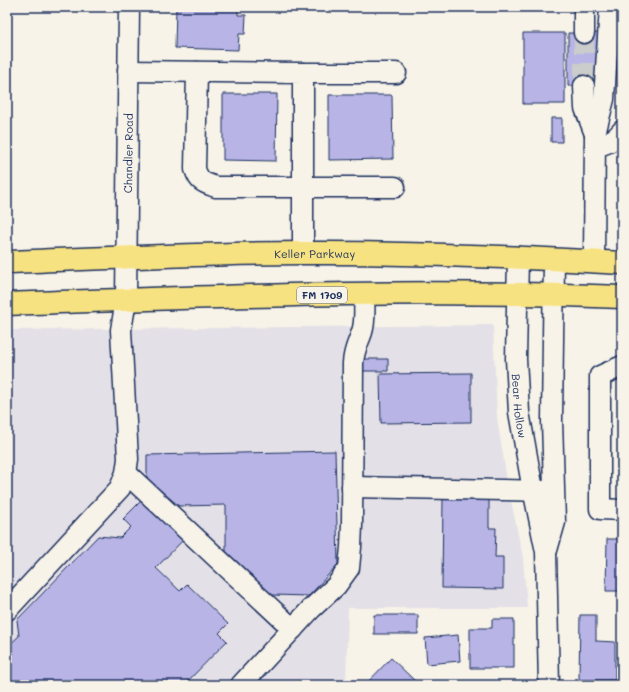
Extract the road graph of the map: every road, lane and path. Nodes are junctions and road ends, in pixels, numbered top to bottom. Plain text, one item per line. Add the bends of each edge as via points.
1 (129, 7) edge
2 (584, 7) edge
3 (610, 7) edge
4 (584, 33) tunnel mouth
5 (128, 71) junction
6 (197, 72) junction
7 (303, 72) junction
8 (396, 73) dead end
9 (584, 86) tunnel mouth
10 (622, 131) edge
11 (595, 140) junction
12 (302, 187) junction
13 (395, 187) dead end
14 (303, 252) junction
15 (126, 257) junction
16 (518, 258) junction
17 (554, 259) junction
18 (594, 261) junction
19 (7, 262) edge
20 (622, 263) edge
21 (364, 294) junction
22 (518, 294) junction
23 (554, 294) junction
24 (622, 297) edge
25 (126, 300) junction
26 (7, 304) edge
27 (622, 366) edge
28 (126, 473) junction
29 (352, 487) junction
30 (533, 490) junction
31 (554, 492) junction
32 (622, 510) edge
33 (546, 552) junction
34 (7, 610) edge
35 (293, 628) junction
36 (241, 685) edge
37 (550, 685) edge

1 - 5 street, Chandler Road
2 - 4 street
3 - 11 street via 604,99
5 - 6 street
5 - 15 street, Chandler Road
6 - 7 street
6 - 12 street via 197,176 216,187
7 - 8 street
7 - 12 street
9 - 11 street via 584,108
10 - 11 street via 606,144
11 - 18 street
12 - 13 street
12 - 14 street
14 - 15 main road, Keller Parkway
14 - 16 main road, Keller Parkway
15 - 19 main road, Keller Parkway
15 - 25 street, Chandler Road
16 - 17 main road, Keller Parkway
16 - 22 street, Bear Hollow
17 - 18 main road, Keller Parkway
17 - 23 street, Bear Hollow
18 - 20 main road, Keller Parkway
21 - 22 main road, FM 1709
21 - 25 main road, FM 1709
21 - 29 street via 365,321 354,352 353,363
22 - 23 main road, FM 1709
22 - 30 street, Bear Hollow via 516,359 519,412
23 - 24 main road, FM 1709
23 - 31 street, Bear Hollow
25 - 26 main road, FM 1709
25 - 28 street, Chandler Road via 121,330 128,459
27 - 32 street via 600,376 600,509
28 - 34 street via 120,488
28 - 35 street
29 - 30 street
29 - 35 street via 348,568 336,586
30 - 31 street
30 - 33 street, Bear Hollow
31 - 33 street, Bear Hollow via 555,522
33 - 37 street, Bear Hollow
35 - 36 street

